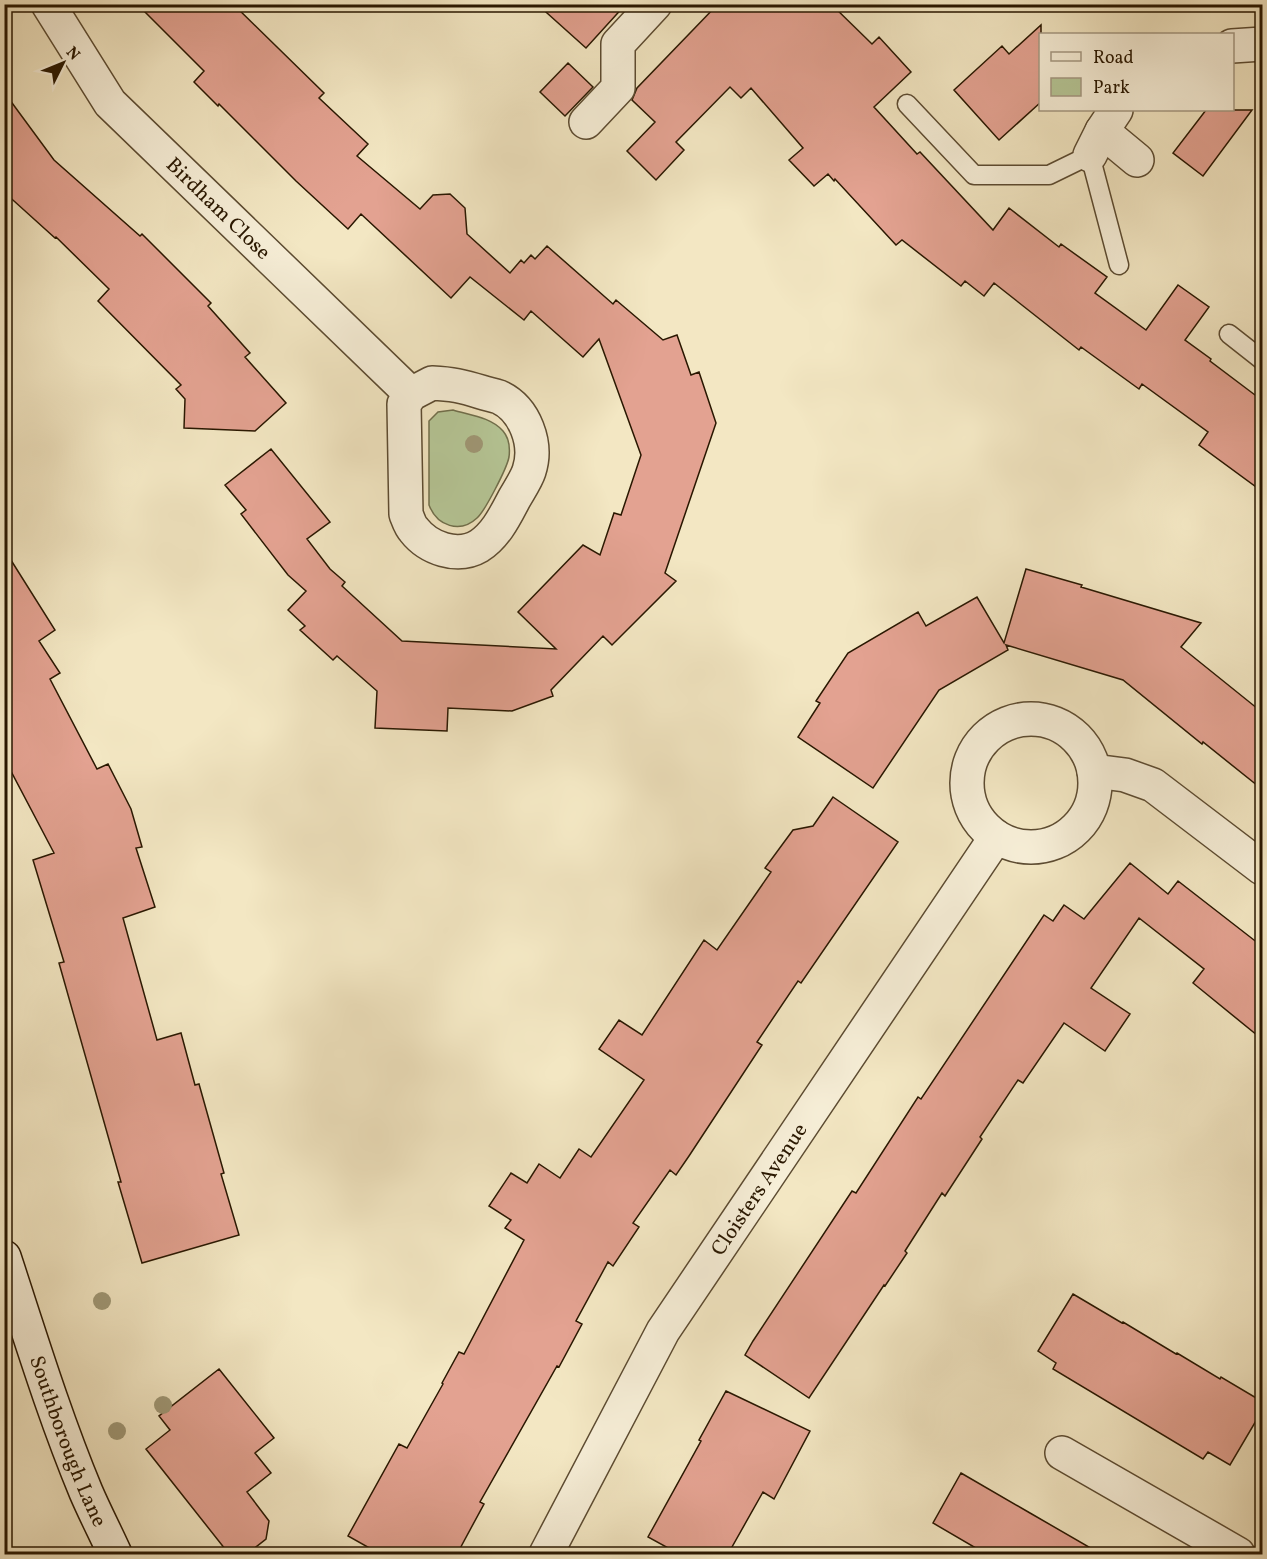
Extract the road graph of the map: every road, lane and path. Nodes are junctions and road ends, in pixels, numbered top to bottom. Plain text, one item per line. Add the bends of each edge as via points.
1 (48, 4) edge
2 (655, 4) edge
3 (1263, 44) edge
4 (1234, 46) edge
5 (907, 104) dead end
6 (586, 122) dead end
7 (1103, 132) edge
8 (1137, 160) dead end
9 (1119, 265) dead end
10 (1229, 334) dead end
11 (1263, 360) edge
12 (411, 394) junction
13 (1094, 771) junction
14 (996, 837) junction
15 (1263, 868) edge
16 (4, 1257) edge
17 (1062, 1453) dead end
18 (116, 1554) edge
19 (546, 1554) edge
20 (1238, 1554) edge

1 - 12 street, Birdham Close via 110,103
2 - 6 street via 618,44 618,88
3 - 4 street
5 - 7 lane via 974,175 1049,175
7 - 8 street
7 - 9 lane
10 - 11 lane
12 - 12 street via 432,383 453,384 500,397 525,422 532,454 529,471 502,521 479,546 465,551 443,551 413,530 406,514 404,404
13 - 14 street via 1093,803 1082,824 1063,839 1041,847 1017,846
13 - 14 street via 1077,736 1057,723 1033,718 1010,722 989,734 974,752 967,775 969,799 978,821
13 - 15 street via 1125,775 1153,785
14 - 19 street, Cloisters Avenue via 663,1331
16 - 18 street, Southborough Lane via 64,1435 86,1493
17 - 20 street

